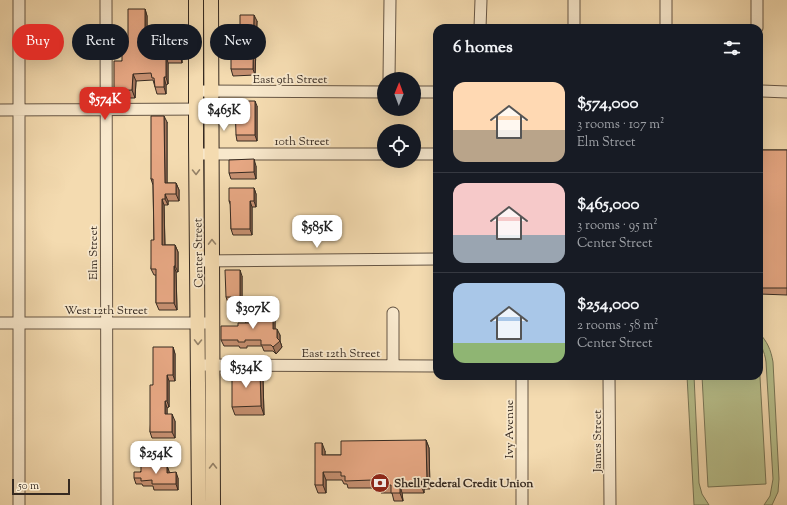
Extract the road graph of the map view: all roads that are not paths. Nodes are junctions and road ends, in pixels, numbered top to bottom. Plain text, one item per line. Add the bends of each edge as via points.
1 (19, 0) edge
2 (106, 0) edge
3 (196, 0) edge
4 (211, 0) edge
5 (390, 0) edge
6 (481, 0) edge
7 (574, 0) edge
8 (666, 0) edge
9 (757, 0) edge
10 (480, 24) edge
11 (574, 24) edge
12 (666, 24) edge
13 (757, 24) edge
14 (389, 72) edge
15 (196, 91) junction
16 (211, 91) junction
17 (763, 91) edge
18 (377, 92) edge
19 (421, 92) edge
20 (433, 92) edge
21 (787, 92) edge
22 (19, 109) junction
23 (106, 109) junction
24 (196, 109) junction
25 (211, 109) junction
26 (0, 110) edge
27 (196, 154) junction
28 (211, 154) junction
29 (377, 154) edge
30 (421, 154) edge
31 (433, 154) edge
32 (433, 259) edge
33 (198, 261) junction
34 (212, 261) junction
35 (393, 313) dead end
36 (0, 323) edge
37 (19, 323) junction
38 (106, 323) junction
39 (199, 323) junction
40 (213, 323) junction
41 (198, 365) junction
42 (213, 365) junction
43 (393, 366) junction
44 (433, 366) edge
45 (522, 380) edge
46 (609, 380) edge
47 (19, 505) edge
48 (107, 505) edge
49 (199, 505) edge
50 (213, 505) edge
51 (522, 505) edge
52 (610, 505) edge

1 - 22 street
2 - 23 street, Elm Street
3 - 15 main road, Center Street
4 - 16 main road, Center Street
5 - 14 street
6 - 10 street
7 - 11 street
8 - 12 street
9 - 13 street
15 - 16 street, East 9th Street
15 - 24 main road, Center Street
16 - 18 street, East 9th Street
16 - 25 main road, Center Street
17 - 21 street
19 - 20 street
22 - 23 street
22 - 26 street
22 - 37 street
23 - 24 street
23 - 38 street, Elm Street
24 - 25 street
24 - 27 main road, Center Street
25 - 28 main road, Center Street
27 - 28 street, 10th Street
27 -> 33 main road, Center Street
28 - 29 street, 10th Street
34 -> 28 main road, Center Street
30 - 31 street
32 - 34 street
33 - 34 street
33 - 39 main road, Center Street
34 - 40 main road, Center Street
35 - 43 street
36 - 37 street, West 12th Street
37 - 38 street, West 12th Street
37 - 47 street
38 - 39 street, West 12th Street
38 - 48 street, Elm Street
39 - 40 street, West 12th Street
39 -> 41 main road, Center Street
40 - 42 main road, Center Street
41 - 42 street, East 12th Street
41 - 49 main road, Center Street
42 - 43 street, East 12th Street
50 -> 42 main road, Center Street
43 - 44 street, East 12th Street
45 - 51 street, Ivy Avenue
46 - 52 street, James Street

